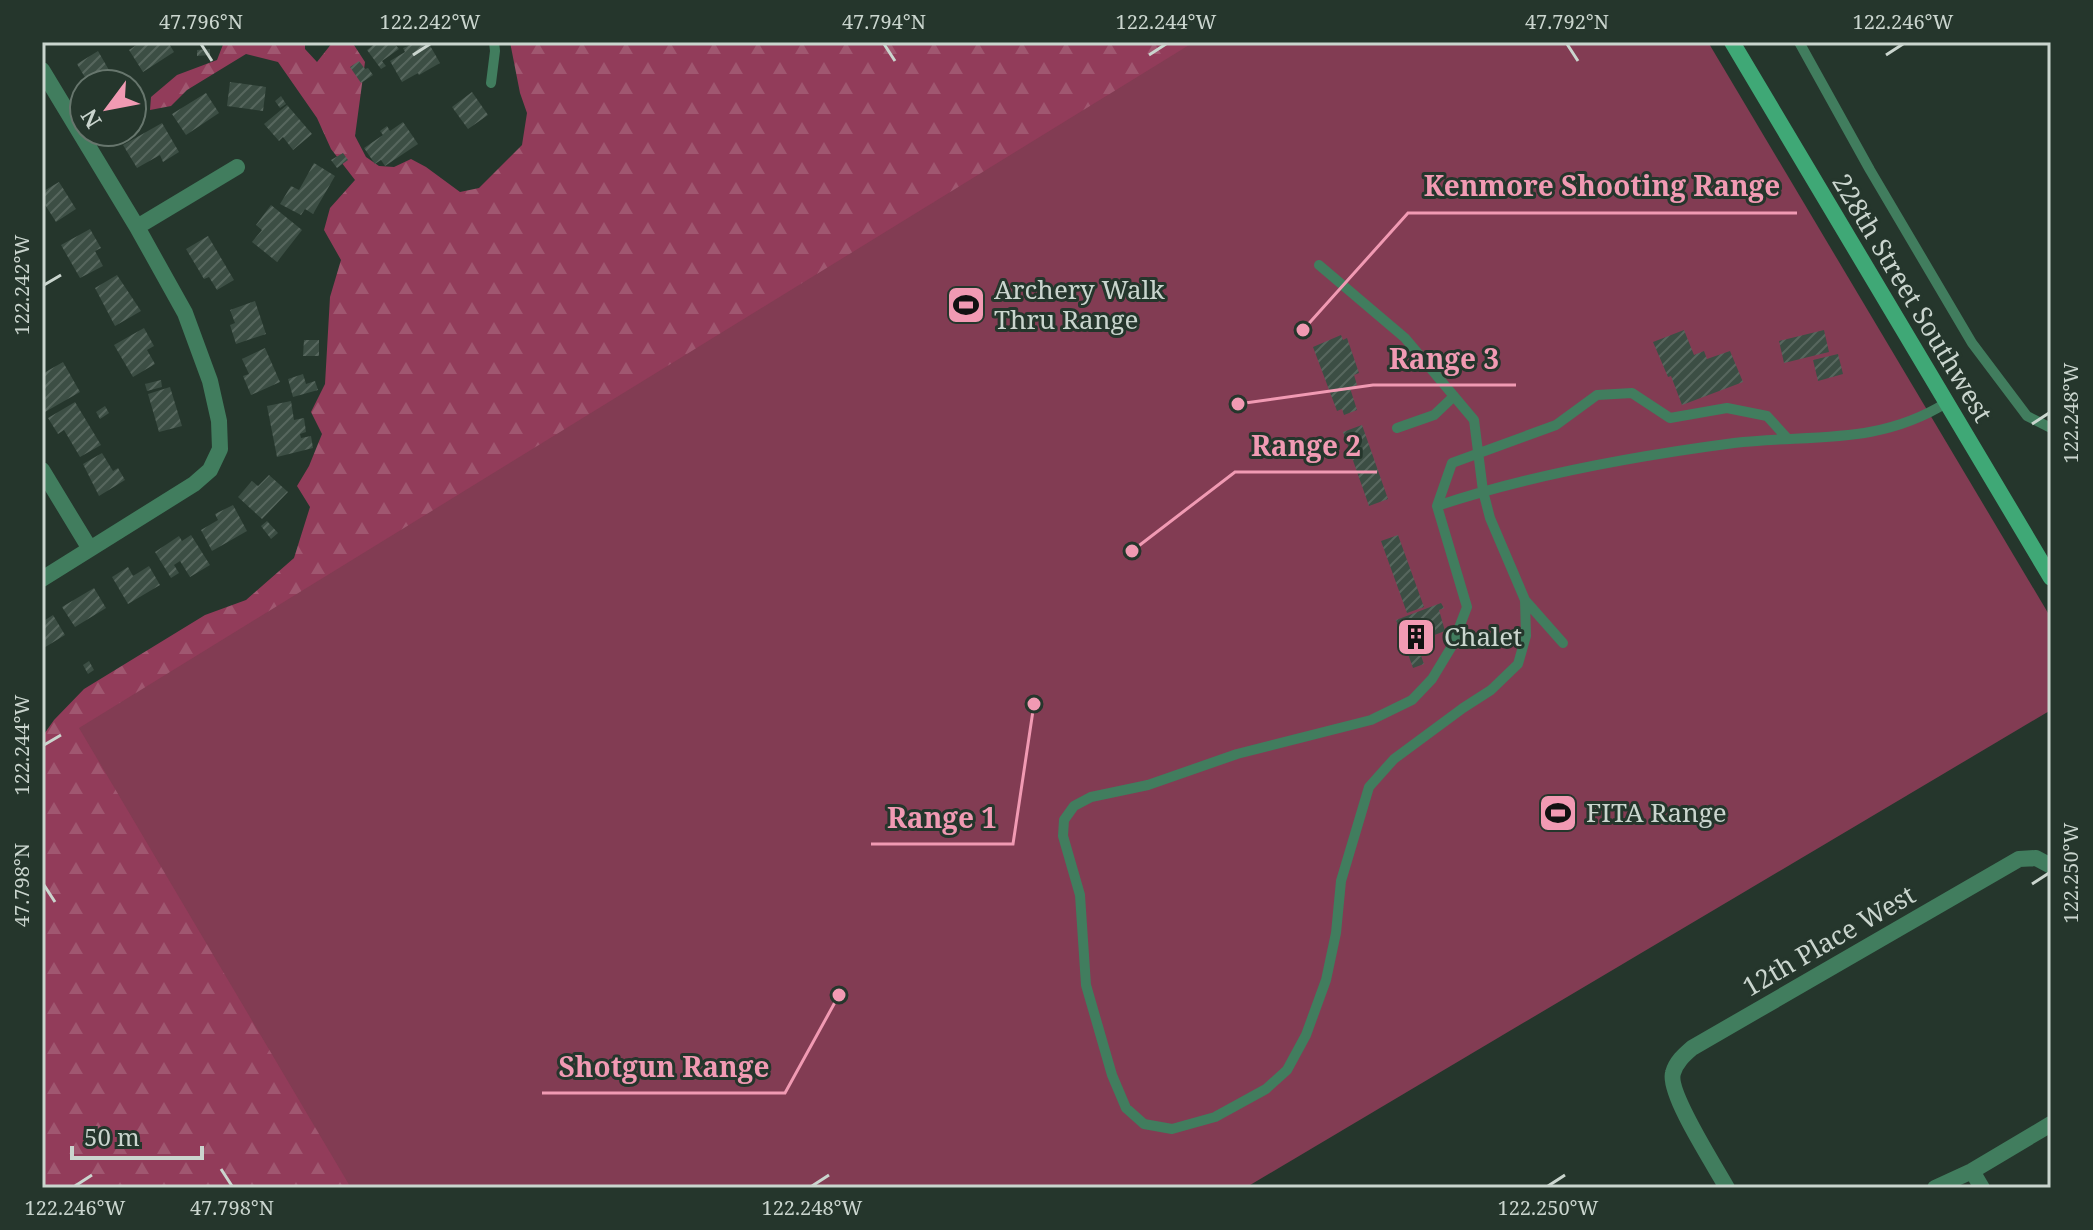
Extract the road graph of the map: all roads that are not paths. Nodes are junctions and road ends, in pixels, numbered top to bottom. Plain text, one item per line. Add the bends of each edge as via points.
1 (494, 42) edge
2 (1732, 42) edge
3 (1799, 42) edge
4 (42, 70) edge
5 (491, 83) dead end
6 (237, 167) dead end
7 (137, 227) junction
8 (1319, 265) dead end
9 (1454, 396) junction
10 (1946, 403) junction
11 (1397, 428) dead end
12 (2051, 428) edge
13 (1788, 439) junction
14 (1479, 453) junction
15 (42, 470) edge
16 (1483, 491) junction
17 (1437, 506) junction
18 (90, 549) junction
19 (2049, 571) edge
20 (42, 579) edge
21 (1525, 600) junction
22 (1563, 643) dead end
23 (2051, 866) edge
24 (2051, 1124) edge
25 (1972, 1171) junction
26 (1727, 1188) edge
27 (1935, 1188) edge
28 (1982, 1188) edge

1 - 5 lane
2 - 10 main road, 228th Street Southwest
3 - 12 lane via 1972,343 2027,416
4 - 7 street
6 - 7 street
7 - 18 street via 185,313 210,381 220,449 210,470 194,484
8 - 9 lane via 1405,338
9 - 11 lane via 1434,415
9 - 14 lane via 1474,420
10 - 13 lane via 1897,427
10 - 19 main road, 228th Street Southwest
13 - 14 lane via 1767,416 1727,408 1670,418 1632,393 1597,395 1556,425
13 - 16 lane via 1676,452
14 - 16 lane
14 - 17 lane via 1452,463
15 - 18 street
16 - 17 lane
16 - 21 lane
17 - 21 lane via 1467,607 1452,646 1412,700 1371,720 1091,797 1074,806 1064,820 1063,836 1080,895 1086,985 1112,1075 1126,1108 1144,1124 1172,1129 1215,1117 1266,1089 1287,1070 1326,980 1341,881 1369,787 1394,759 1491,690 1518,664 1526,636
18 - 20 street
21 - 22 lane
23 - 26 street, 12th Place West via 2036,858 2019,859 1680,1059 1672,1075 1675,1096
24 - 25 street
25 - 27 street
25 - 28 street

